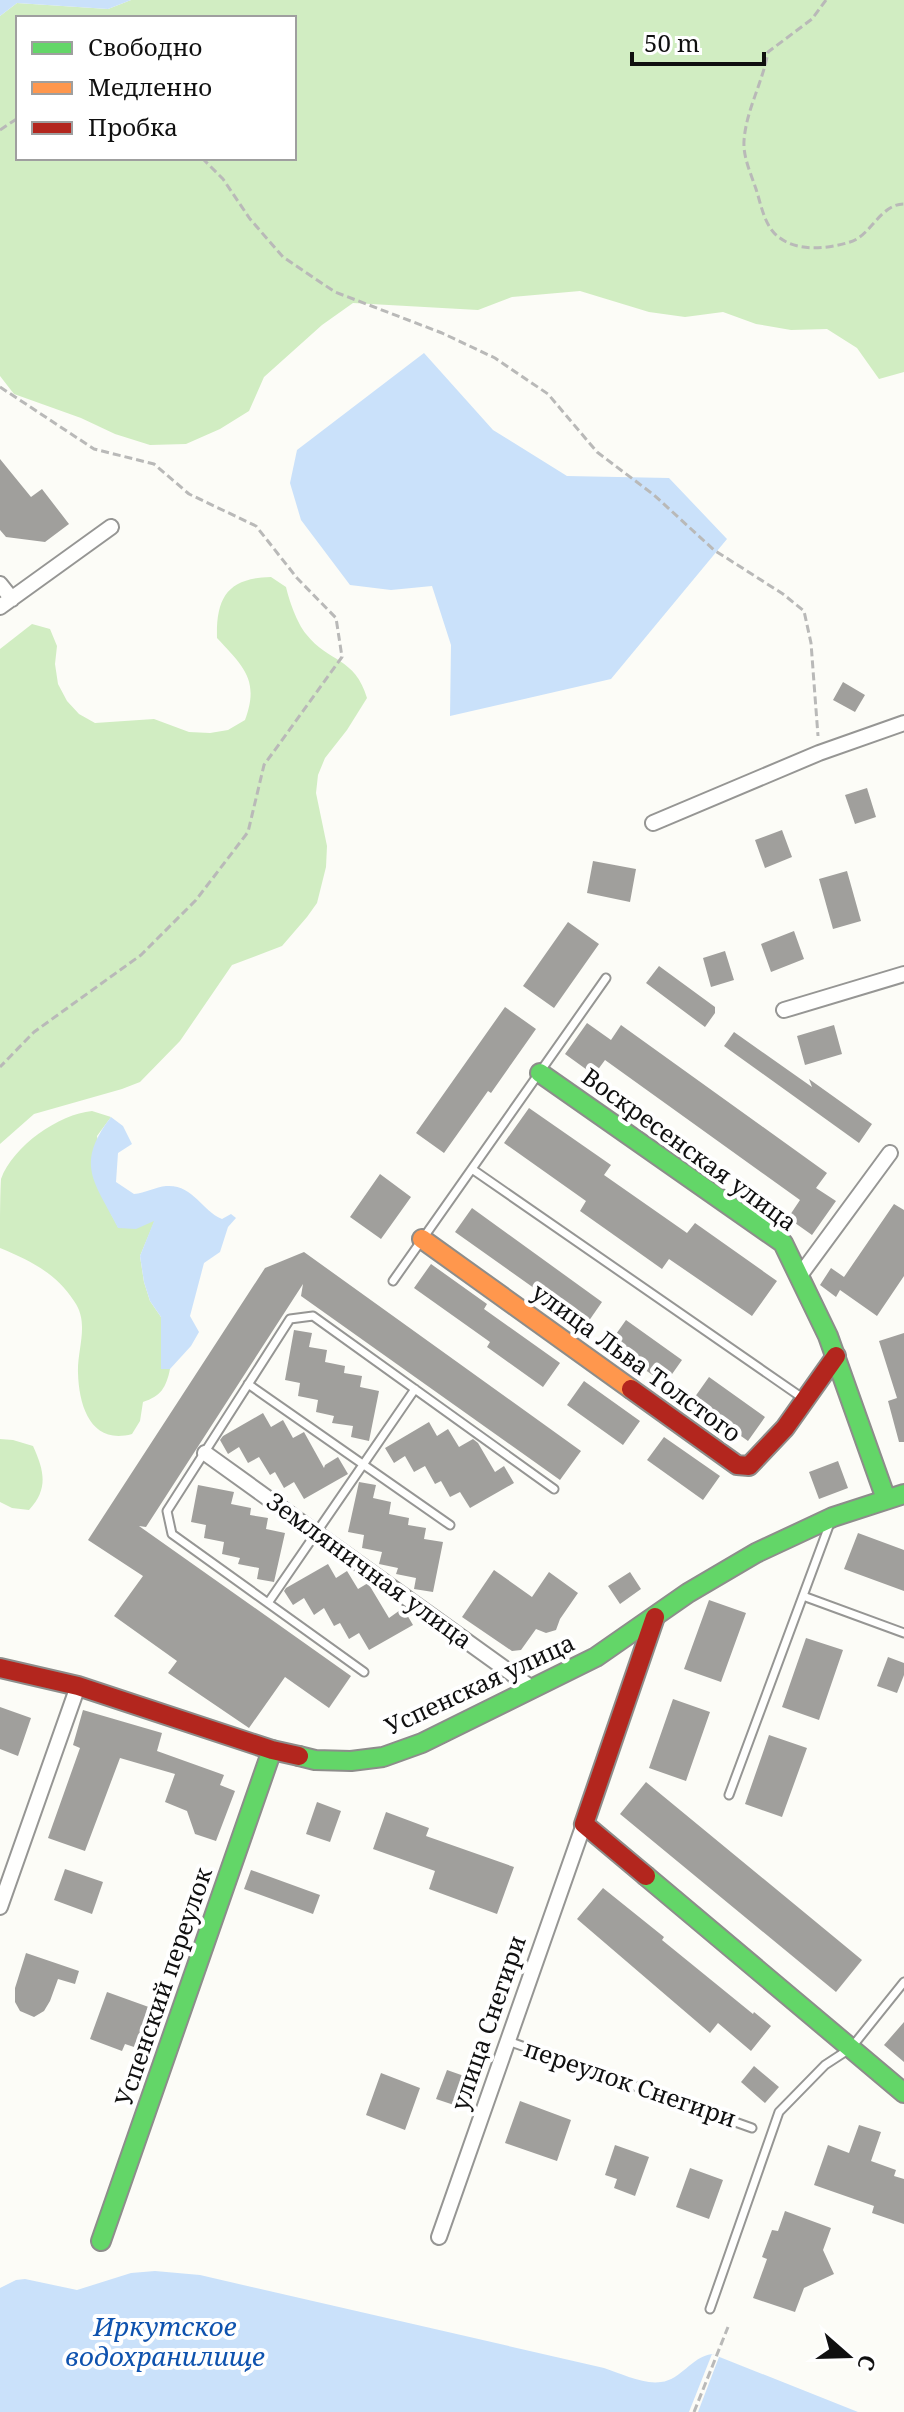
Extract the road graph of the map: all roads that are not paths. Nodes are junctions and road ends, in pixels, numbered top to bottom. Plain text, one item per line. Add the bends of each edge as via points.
1 (111, 527) dead end
2 (0, 584) edge
3 (6, 603) edge
4 (904, 723) edge
5 (653, 823) dead end
6 (904, 974) edge
7 (606, 978) dead end
8 (784, 1010) dead end
9 (540, 1073) junction
10 (890, 1153) dead end
11 (472, 1169) junction
12 (422, 1239) junction
13 (801, 1274) junction
14 (393, 1281) dead end
15 (836, 1356) junction
16 (248, 1384) junction
17 (415, 1389) junction
18 (805, 1400) junction
19 (205, 1453) junction
20 (363, 1464) junction
21 (554, 1489) dead end
22 (895, 1496) edge
23 (833, 1517) junction
24 (450, 1525) dead end
25 (316, 1533) junction
26 (803, 1596) junction
27 (268, 1603) junction
28 (655, 1617) junction
29 (904, 1633) edge
30 (0, 1668) edge
31 (364, 1672) dead end
32 (78, 1686) junction
33 (533, 1689) junction
34 (272, 1750) junction
35 (729, 1795) dead end
36 (584, 1824) junction
37 (0, 1907) edge
38 (904, 1982) edge
39 (508, 2041) junction
40 (851, 2048) junction
41 (904, 2093) edge
42 (752, 2128) dead end
43 (439, 2237) dead end
44 (101, 2241) dead end
45 (710, 2309) dead end

1 - 3 street
2 - 3 street
4 - 5 street
6 - 8 street
7 - 9 lane
9 - 11 lane
9 - 13 street, Воскресенская улица via 783,1243
10 - 13 street
11 - 12 lane
11 - 18 lane
12 - 14 lane
12 - 18 street, улица Льва Толстого via 737,1465 749,1466 759,1458
13 - 15 street, Воскресенская улица
15 - 18 street, улица Льва Толстого
15 - 22 street, Воскресенская улица
16 - 17 lane via 290,1319 313,1316
16 - 19 lane
16 - 20 lane
17 - 20 lane
17 - 21 lane
19 - 25 street, Земляничная улица
19 - 27 lane via 167,1511 172,1534
20 - 24 lane
20 - 25 lane
22 - 23 street, Успенская улица
23 - 26 lane
23 - 28 street, Успенская улица via 756,1553
25 - 27 lane
25 - 33 street, Земляничная улица
26 - 29 lane
26 - 35 lane
27 - 31 lane
28 - 33 street, Успенская улица via 596,1657
28 - 36 street, улица Снегири
30 - 32 street, Успенская улица
32 - 34 street, Успенская улица
32 - 37 street
33 - 34 street, Успенская улица via 383,1757 315,1760
34 - 44 street, Успенский переулок
36 - 39 street, улица Снегири
36 - 40 street
38 - 40 lane
39 - 42 lane, переулок Снегири
39 - 43 street, улица Снегири
40 - 41 street
40 - 45 lane via 825,2065 779,2112

